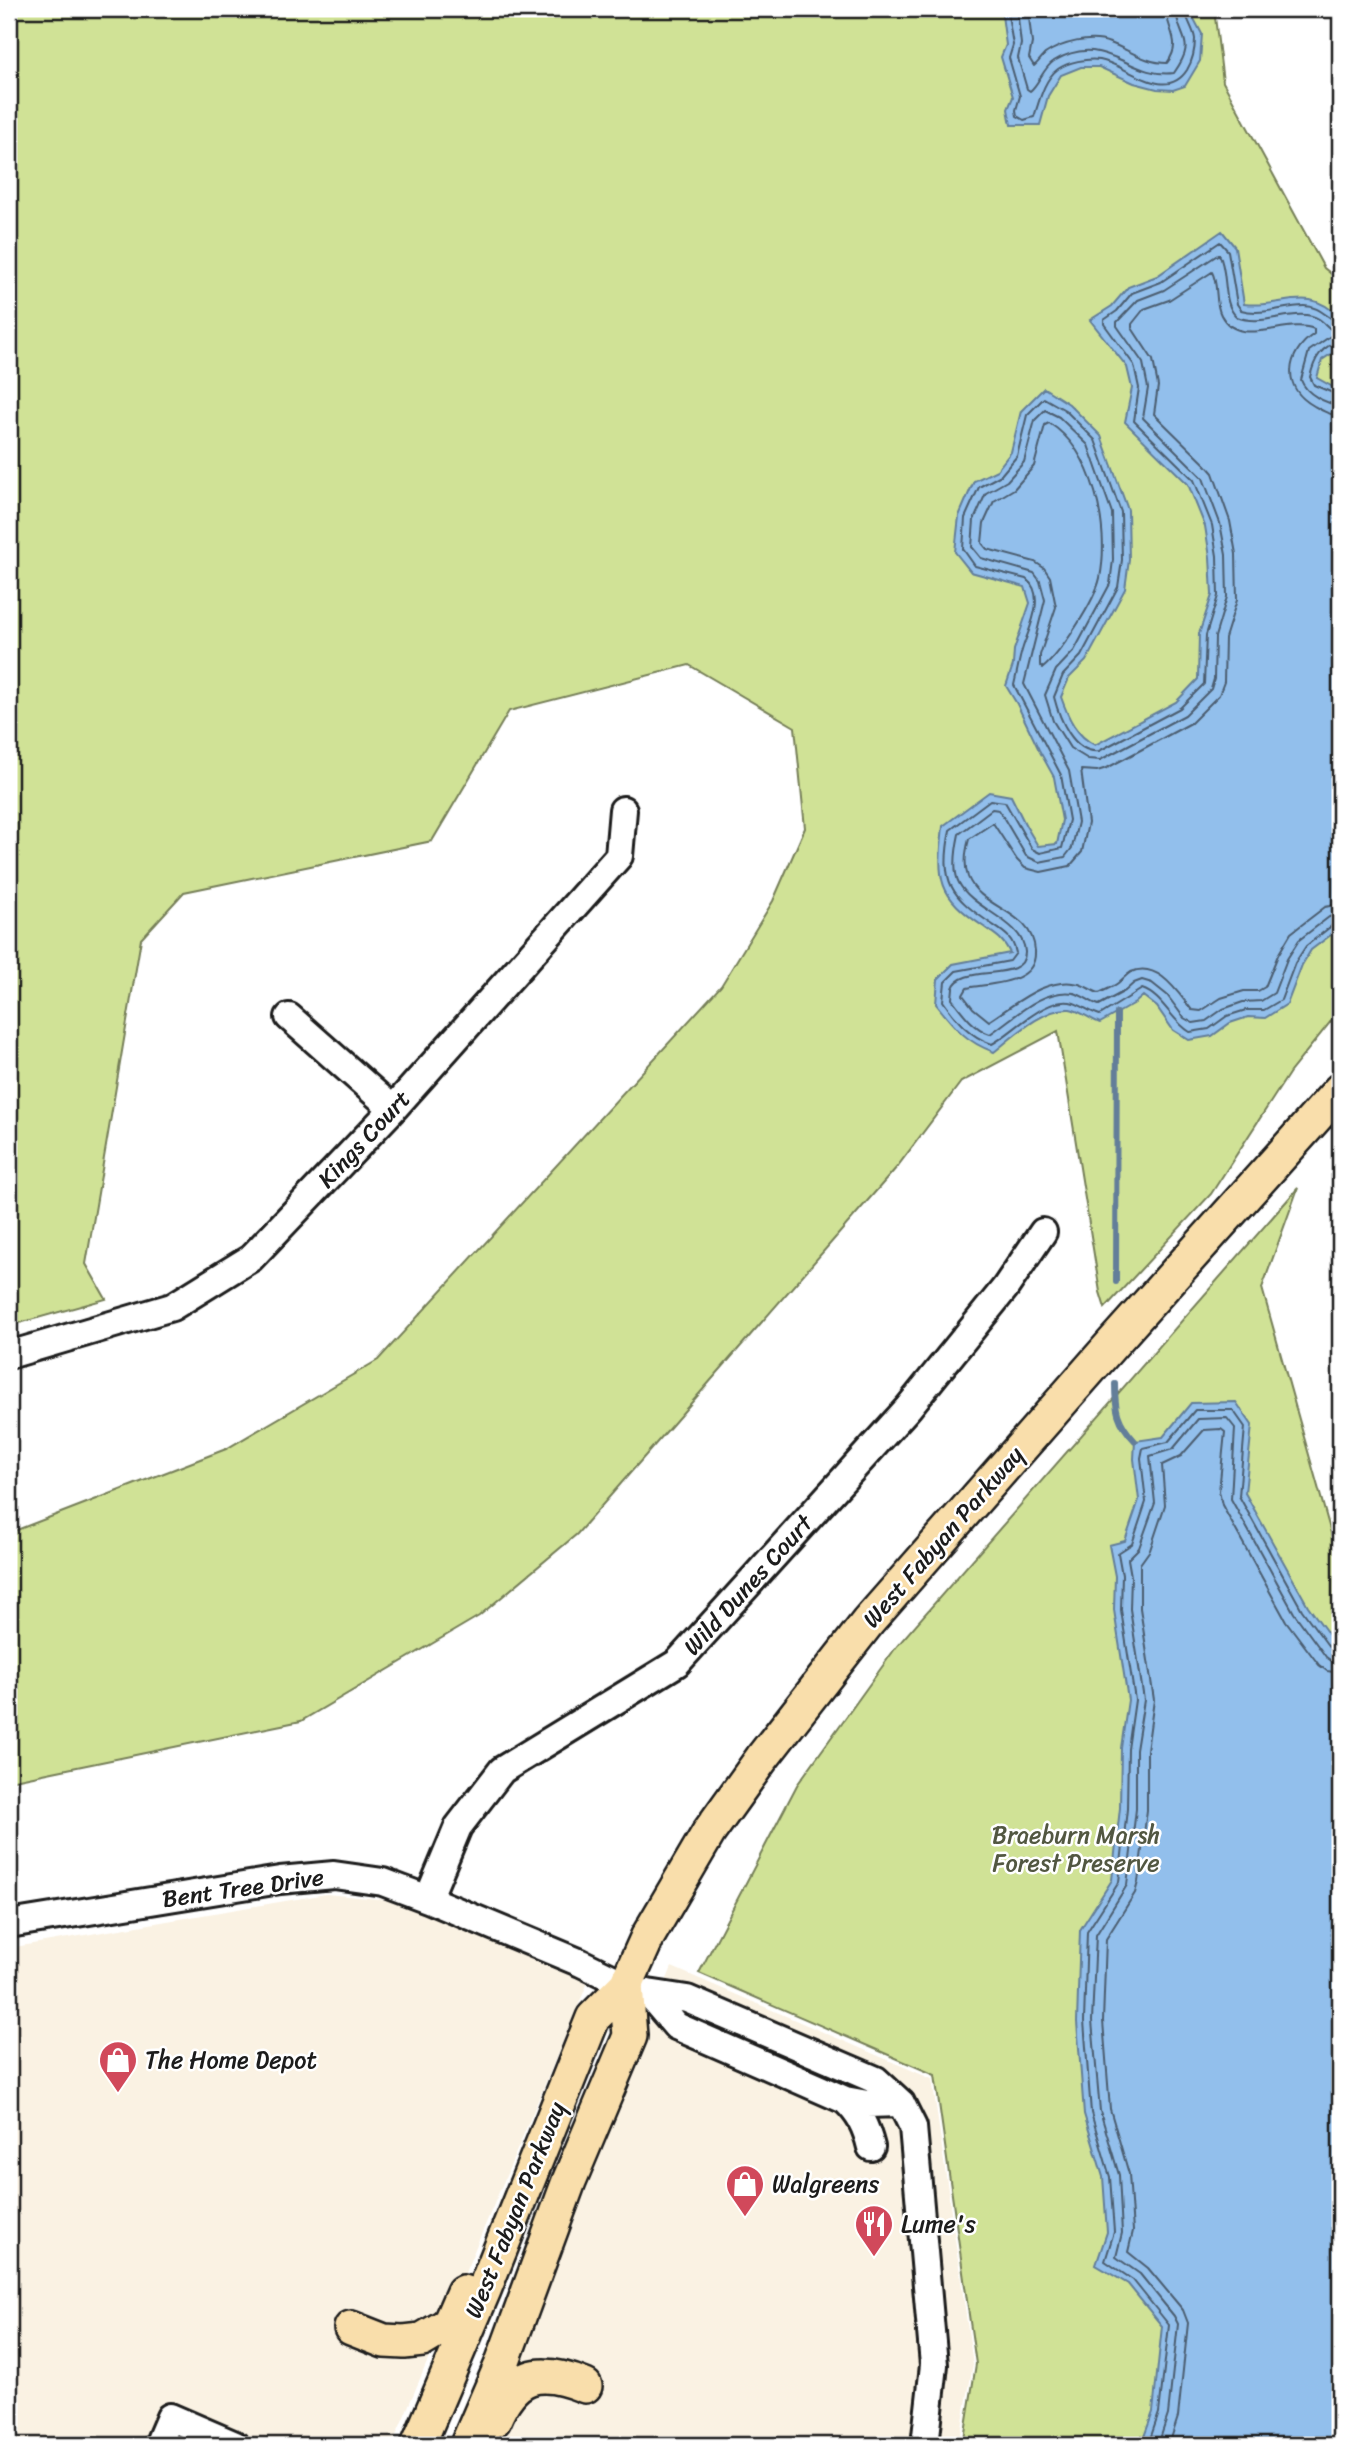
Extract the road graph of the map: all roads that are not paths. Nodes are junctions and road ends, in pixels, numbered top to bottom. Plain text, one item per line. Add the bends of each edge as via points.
1 (623, 810) dead end
2 (289, 1017) dead end
3 (1340, 1079) edge
4 (1340, 1090) edge
5 (393, 1109) junction
6 (1309, 1126) junction
7 (1043, 1232) dead end
8 (9, 1354) edge
9 (428, 1899) junction
10 (9, 1924) edge
11 (626, 1985) junction
12 (559, 2099) junction
13 (845, 2100) junction
14 (901, 2103) junction
15 (871, 2147) dead end
16 (351, 2328) dead end
17 (585, 2386) dead end
18 (158, 2445) edge
19 (235, 2445) edge
20 (418, 2445) edge
21 (467, 2445) edge
22 (484, 2445) edge
23 (925, 2445) edge

1 - 5 street, Kings Court via 619,856
2 - 5 street
3 - 6 main road, West Fabyan Parkway
4 - 6 main road, West Fabyan Parkway
5 - 8 street, Kings Court via 251,1258 172,1307
6 - 11 main road, West Fabyan Parkway via 868,1622 709,1832 648,1936
7 - 9 street, Wild Dunes Court via 1005,1288 908,1408 677,1663 502,1770 458,1827
9 - 10 street, Bent Tree Drive via 383,1882 334,1875
9 - 11 street, Bent Tree Drive
11 - 12 main road, West Fabyan Parkway via 593,2018
11 - 21 main road, West Fabyan Parkway via 630,2036
12 - 16 main road via 520,2156 449,2324 422,2340 404,2342 384,2341
12 - 20 main road, West Fabyan Parkway
13 - 14 street via 867,2105
13 - 14 street via 676,2026 648,1993 687,2000 876,2081
13 - 15 street via 858,2113
14 - 23 street via 913,2127 934,2365
17 - 22 main road via 545,2374 520,2382 501,2403
18 - 19 street via 170,2417

